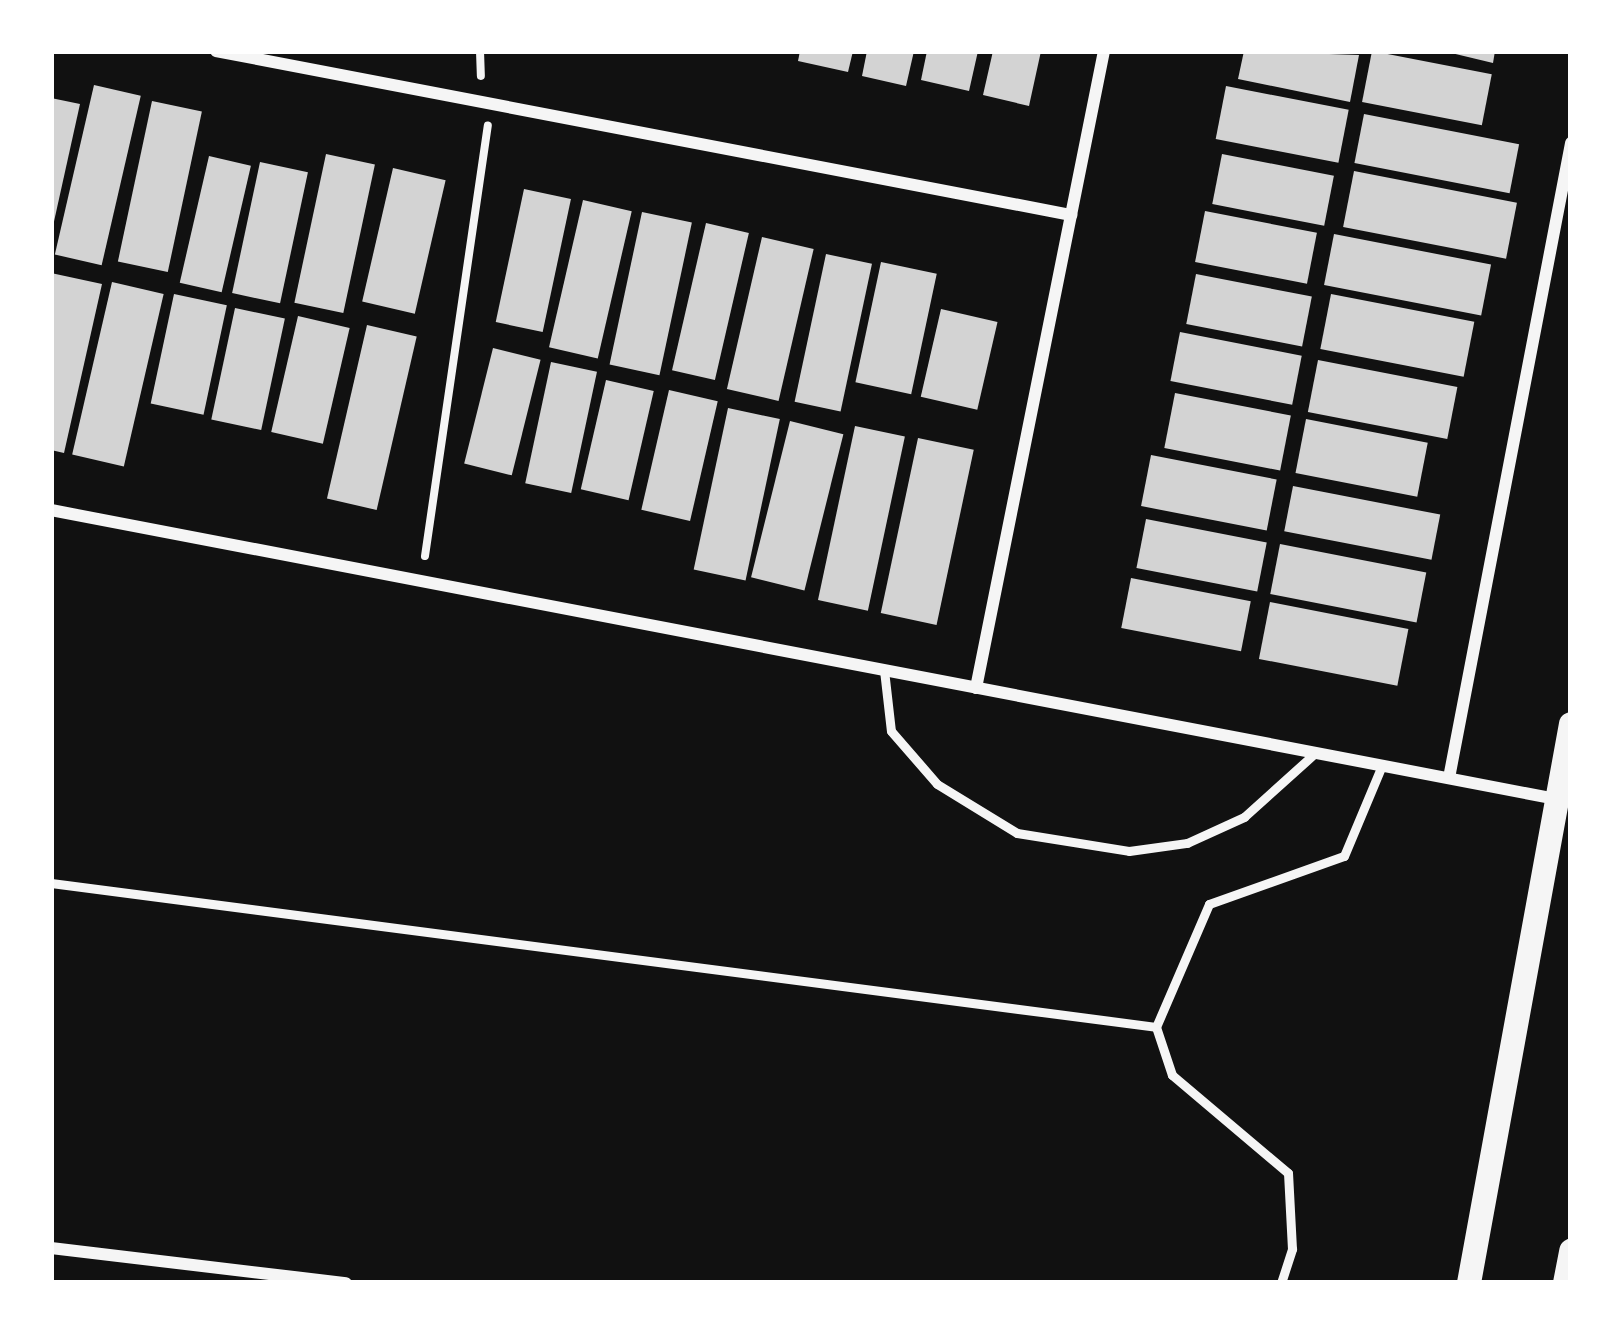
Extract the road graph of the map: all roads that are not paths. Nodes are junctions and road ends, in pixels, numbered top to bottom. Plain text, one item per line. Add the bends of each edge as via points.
1 (216, 51) edge
2 (1104, 51) edge
3 (1571, 143) edge
4 (1071, 215) junction
5 (51, 511) edge
6 (884, 670) junction
7 (976, 688) junction
8 (1571, 724) edge
9 (1315, 753) junction
10 (1382, 765) junction
11 (1450, 778) junction
12 (1556, 799) junction
13 (51, 883) edge
14 (1156, 1027) junction
15 (51, 1248) edge
16 (1571, 1251) edge
17 (298, 1280) edge
18 (346, 1283) edge
19 (1282, 1283) edge
20 (1468, 1283) edge
21 (1565, 1283) edge

1 - 4 street
2 - 4 street
3 - 11 street
4 - 7 street
5 - 6 street
6 - 7 street
6 - 9 lane via 891,731 937,784 1017,833 1129,851 1187,843 1244,817
7 - 9 street
8 - 12 main road
9 - 10 street
10 - 11 street
10 - 14 lane via 1344,856 1209,904
11 - 12 street
12 - 20 main road
13 - 14 lane
14 - 19 lane via 1172,1076 1288,1173 1292,1249
15 - 17 street
16 - 21 main road
17 - 18 street

